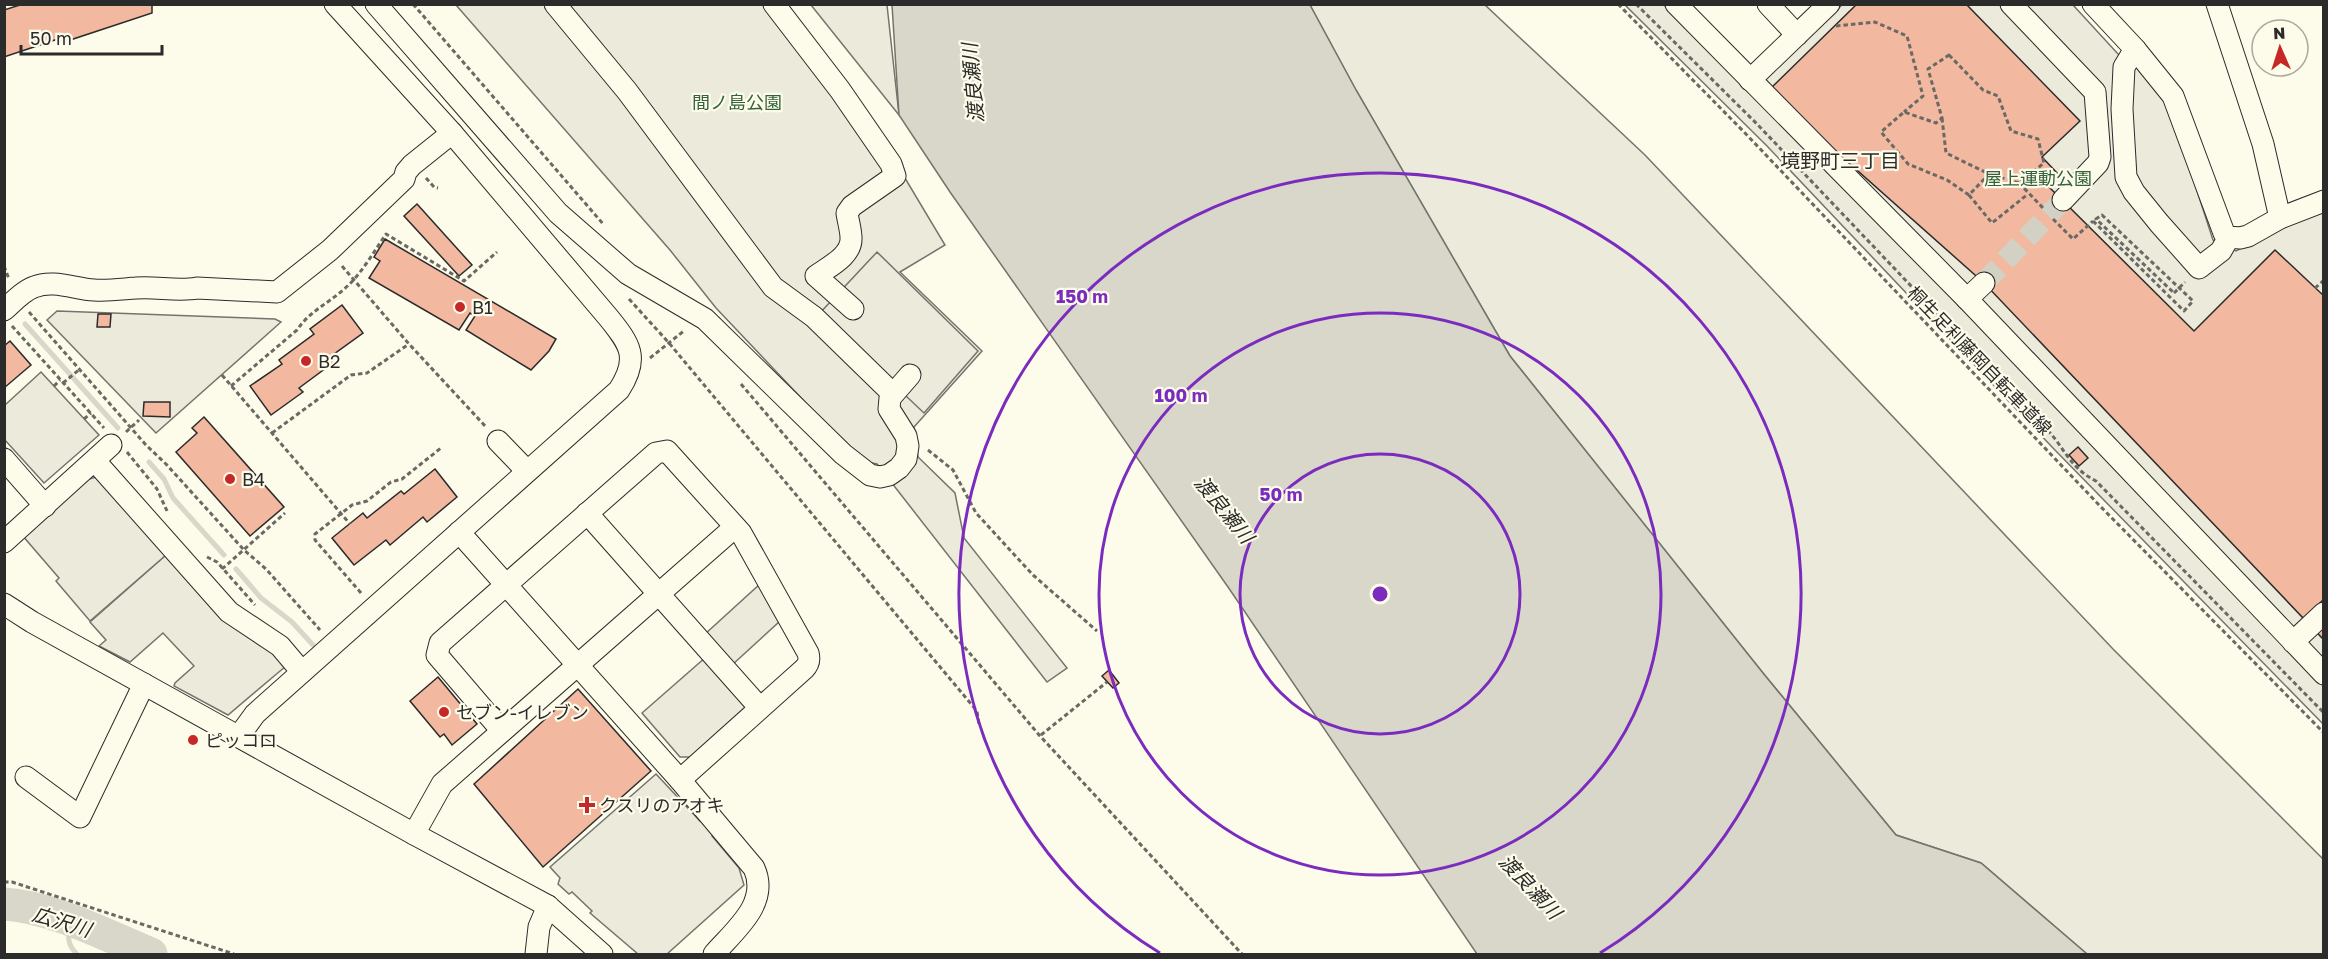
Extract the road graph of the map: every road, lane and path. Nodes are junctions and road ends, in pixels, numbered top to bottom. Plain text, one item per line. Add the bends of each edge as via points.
1 (335, 4) edge
2 (376, 4) edge
3 (412, 4) edge
4 (555, 4) edge
5 (774, 4) edge
6 (1618, 4) edge
7 (1636, 4) edge
8 (1676, 4) edge
9 (1768, 4) edge
10 (1829, 4) edge
11 (2011, 4) edge
12 (2093, 4) edge
13 (2217, 4) edge
14 (1835, 26) dead end
15 (1797, 35) junction
16 (2135, 49) junction
17 (1750, 80) junction
18 (1904, 112) junction
19 (1942, 118) junction
20 (452, 133) junction
21 (1989, 174) junction
22 (561, 176) junction
23 (426, 178) dead end
24 (555, 180) dead end
25 (438, 188) dead end
26 (2029, 193) dead end
27 (1970, 195) junction
28 (2063, 200) tunnel mouth
29 (2324, 201) edge
30 (2280, 218) junction
31 (2093, 222) dead end
32 (608, 230) dead end
33 (2229, 237) junction
34 (497, 252) dead end
35 (337, 260) dead end
36 (4, 266) edge
37 (816, 276) junction
38 (2324, 279) edge
39 (354, 280) junction
40 (10, 282) dead end
41 (1984, 283) tunnel mouth
42 (2315, 288) dead end
43 (2174, 293) dead end
44 (624, 294) dead end
45 (786, 295) junction
46 (1967, 299) junction
47 (27, 309) dead end
48 (853, 309) dead end
49 (8, 317) edge
50 (684, 331) dead end
51 (669, 343) junction
52 (409, 344) junction
53 (651, 358) dead end
54 (80, 369) junction
55 (222, 375) dead end
56 (910, 375) dead end
57 (62, 382) junction
58 (739, 382) dead end
59 (54, 386) dead end
60 (231, 386) junction
61 (893, 394) junction
62 (91, 413) junction
63 (84, 420) dead end
64 (272, 433) junction
65 (906, 436) junction
66 (498, 441) joint
67 (115, 443) junction
68 (441, 448) dead end
69 (4, 459) edge
70 (94, 461) junction
71 (2073, 464) junction
72 (2065, 470) junction
73 (528, 471) junction
74 (45, 506) junction
75 (285, 513) dead end
76 (588, 513) junction
77 (341, 514) junction
78 (170, 520) dead end
79 (315, 524) dead end
80 (350, 524) dead end
81 (735, 527) junction
82 (320, 530) junction
83 (459, 532) junction
84 (4, 542) edge
85 (244, 550) junction
86 (200, 554) dead end
87 (223, 568) junction
88 (219, 572) dead end
89 (506, 584) junction
90 (659, 593) junction
91 (366, 599) dead end
92 (4, 604) edge
93 (261, 610) dead end
94 (2324, 613) edge
95 (1097, 631) dead end
96 (325, 636) dead end
97 (2293, 642) junction
98 (577, 665) junction
99 (303, 672) junction
100 (2324, 674) edge
101 (1107, 681) dead end
102 (144, 684) junction
103 (760, 708) junction
104 (2324, 713) edge
105 (979, 725) dead end
106 (502, 731) junction
107 (2324, 733) edge
108 (240, 736) junction
109 (1040, 736) junction
110 (26, 777) dead end
111 (680, 780) junction
112 (414, 834) junction
113 (4, 882) edge
114 (548, 906) junction
115 (234, 954) edge
116 (536, 954) edge
117 (602, 954) edge
118 (714, 954) edge
119 (1242, 954) edge

1 - 20 street
2 - 65 street via 558,213 628,274 705,319 859,468 880,477 894,471 906,459
3 - 22 path
4 - 45 street via 627,91 772,287
5 - 37 street via 840,90 891,164 895,176 852,206 847,213 851,245 845,255
6 - 72 path, 桐生足利藤岡自転車道線
7 - 71 path via 1757,124 2030,411
8 - 17 street
9 - 15 street
10 - 15 street
11 - 28 street via 2095,92 2100,157
12 - 16 street
13 - 30 street via 2263,144
14 - 18 path via 1875,22 1907,36 1923,96
15 - 17 street
16 - 33 street via 2173,96 2218,222
16 - 33 street via 2124,67 2126,177 2153,216 2199,268 2221,251
17 - 46 street
18 - 19 path via 1936,123
18 - 27 path via 1881,132 1908,164 1947,180
19 - 21 path via 1946,153
19 - 21 path via 1928,69 1949,54 1983,90 1998,96 2011,131 2038,140 2044,163 2019,183
20 - 49 street via 412,165 404,179 330,250 277,292 204,288 92,290 43,284 30,288
20 - 73 street via 608,317 631,350 627,378 619,390
21 - 27 path
22 - 24 path
22 - 32 path
23 - 25 path
26 - 27 path via 1992,223
29 - 30 street
30 - 33 street via 2248,236
31 - 43 path, bridge via 2184,311 2193,302 2102,215 2096,219
34 - 39 path via 464,281 386,234
35 - 39 path
36 - 40 path
37 - 45 street
37 - 48 street
38 - 42 path
39 - 52 path
39 - 60 path via 305,318 297,330
41 - 46 street
44 - 51 path
45 - 61 street
46 - 97 street
47 - 54 path
49 - 57 path
50 - 51 path
51 - 53 path
51 - 105 path via 977,711
52 - 64 path via 367,373 351,375
52 - 66 path
54 - 57 path
54 - 85 path
55 - 60 path
56 - 61 street
57 - 59 path
57 - 62 path
58 - 109 path
60 - 64 path
61 - 65 street via 889,410
62 - 63 path
62 - 67 path
64 - 77 path
65 - 95 path via 953,470 976,513 1034,575
66 - 73 street
67 - 70 street
67 - 78 path via 157,489
68 - 77 path via 402,479 390,482 367,501 352,505
69 - 74 street
70 - 74 street
70 - 99 street via 229,612 280,646
71 - 72 path
71 - 104 path via 2096,481
72 - 107 path, 桐生足利藤岡自転車道線
73 - 83 street
74 - 84 street
75 - 85 path
76 - 81 street via 656,453 667,451
76 - 89 street
76 - 90 street
77 - 80 path
77 - 82 path
79 - 82 path
81 - 90 street
81 - 103 street via 809,659 804,669
82 - 91 path via 315,540
83 - 89 street
83 - 99 street
85 - 87 path
85 - 96 path
86 - 87 path
87 - 88 path
87 - 93 path
89 - 98 street
89 - 106 street via 437,649 437,655
90 - 98 street
90 - 103 street
92 - 102 street
94 - 97 street
97 - 100 street
98 - 106 street
98 - 111 street
99 - 108 street via 255,714
101 - 109 path
102 - 108 street
102 - 110 street via 80,816
103 - 111 street
106 - 112 street via 442,784
108 - 112 street
109 - 119 path
111 - 118 street via 758,877 758,899
112 - 114 street
113 - 115 path
114 - 116 street via 539,927
114 - 117 street

